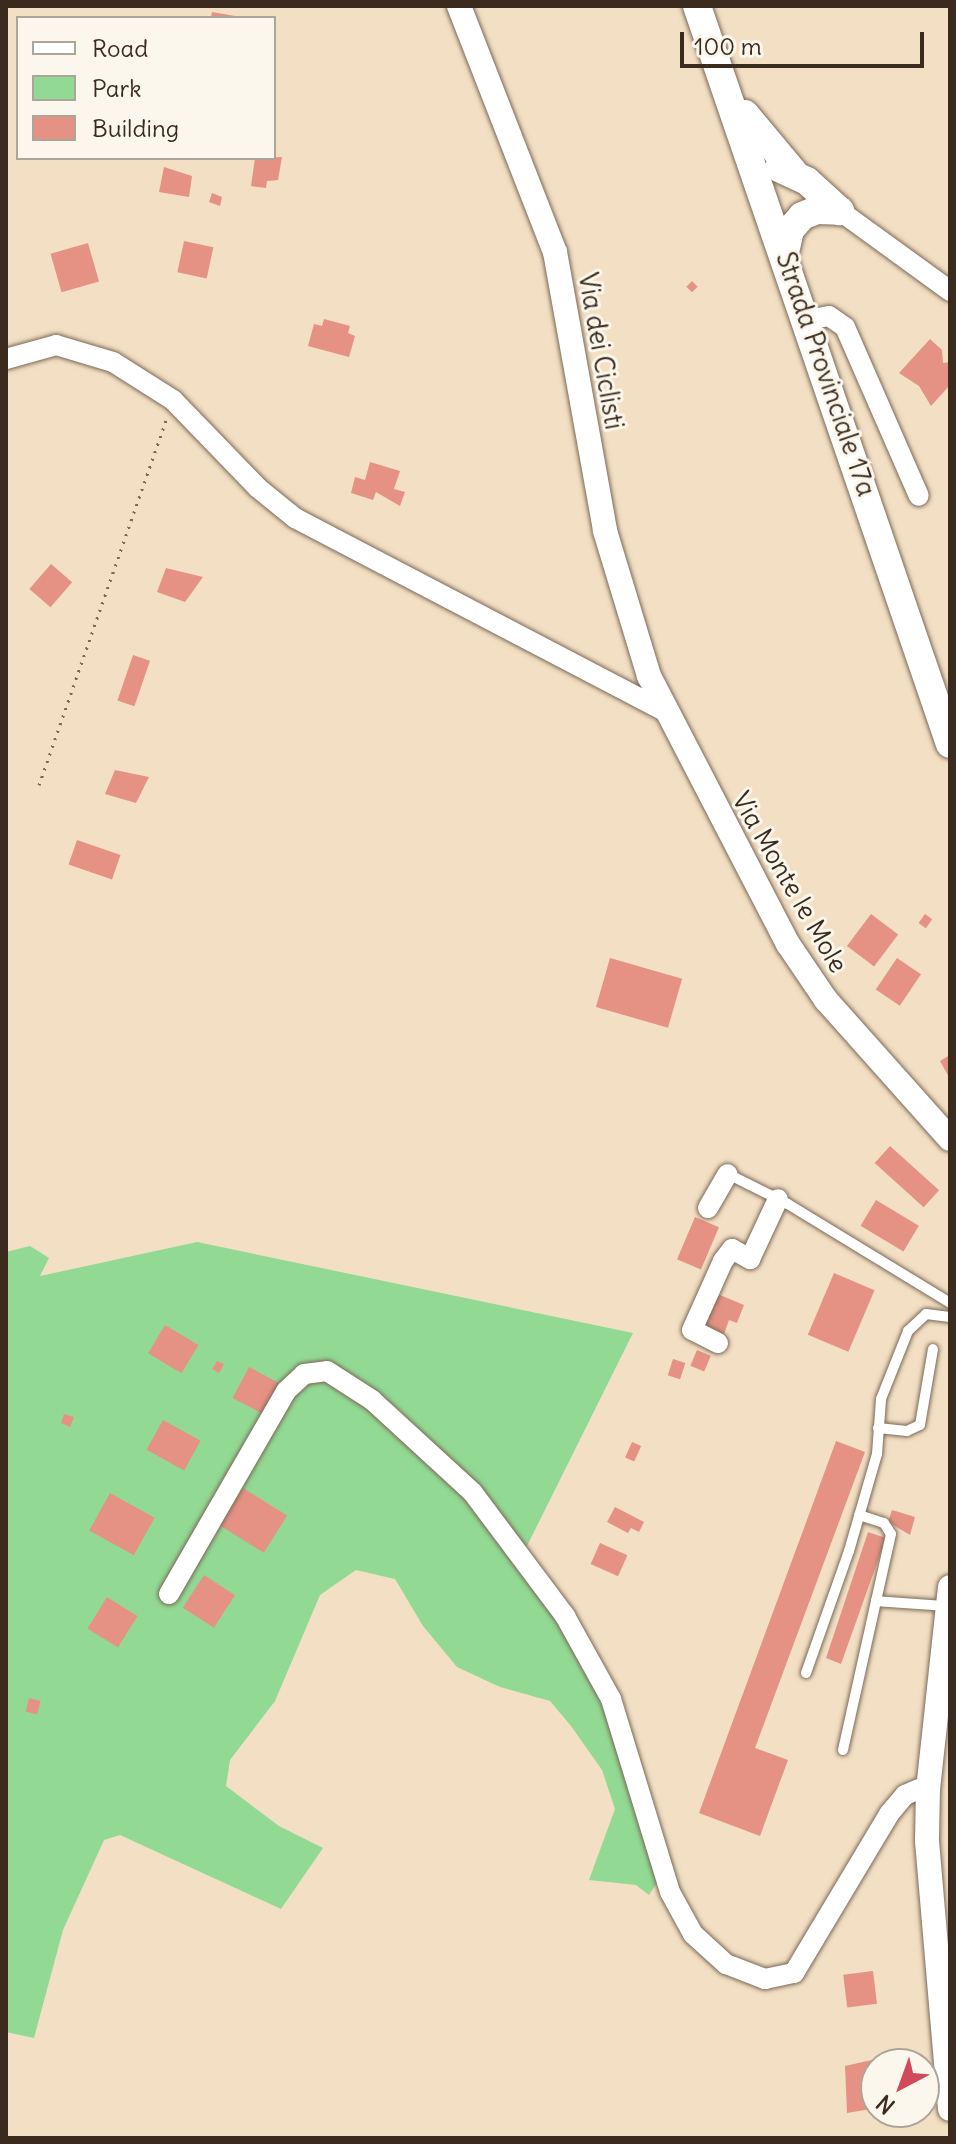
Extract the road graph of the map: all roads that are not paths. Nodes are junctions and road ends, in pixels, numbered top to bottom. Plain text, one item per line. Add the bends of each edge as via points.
1 (459, 6) edge
2 (697, 6) edge
3 (731, 97) junction
4 (758, 174) junction
5 (796, 175) junction
6 (840, 211) junction
7 (785, 252) junction
8 (950, 291) edge
9 (808, 320) junction
10 (6, 359) edge
11 (919, 496) dead end
12 (666, 712) junction
13 (950, 744) edge
14 (950, 1139) edge
15 (728, 1174) joint
16 (778, 1199) junction
17 (708, 1208) dead end
18 (950, 1303) edge
19 (950, 1317) edge
20 (718, 1343) dead end
21 (933, 1349) dead end
22 (878, 1428) junction
23 (859, 1515) junction
24 (169, 1594) dead end
25 (949, 1597) edge
26 (876, 1601) junction
27 (806, 1673) dead end
28 (843, 1750) dead end
29 (928, 1785) junction
30 (950, 2109) edge

1 - 12 street, Via dei Ciclisti via 555,252 613,566 637,645
2 - 3 main road, Strada Provinciale 17a
3 - 4 main road, Strada Provinciale 17a
3 - 5 main road
4 - 5 main road via 778,168
4 - 6 main road
4 - 7 main road, Strada Provinciale 17a
5 - 6 main road
6 - 7 main road via 802,216 790,230
6 - 8 street
7 - 9 main road, Strada Provinciale 17a
9 - 11 street via 834,317 845,327
9 - 13 main road, Strada Provinciale 17a
10 - 12 street via 40,346 69,346 113,362 173,400 258,488 295,518
12 - 14 street, Via Monte le Mole via 744,868 810,978
15 - 16 lane
15 - 17 street
16 - 18 lane
16 - 20 street via 750,1259 732,1249 723,1261 692,1330
19 - 22 lane via 926,1314 913,1323 884,1390
21 - 22 lane via 920,1425 907,1431
22 - 23 lane via 875,1462
23 - 26 lane via 890,1531
23 - 27 lane
24 - 29 street via 286,1391 304,1374 327,1371 372,1400 473,1493 573,1627 615,1709 670,1892 693,1934 726,1964 765,1979 794,1973 889,1814 905,1795
25 - 26 lane
25 - 29 street
26 - 28 lane
29 - 30 street via 927,1841

